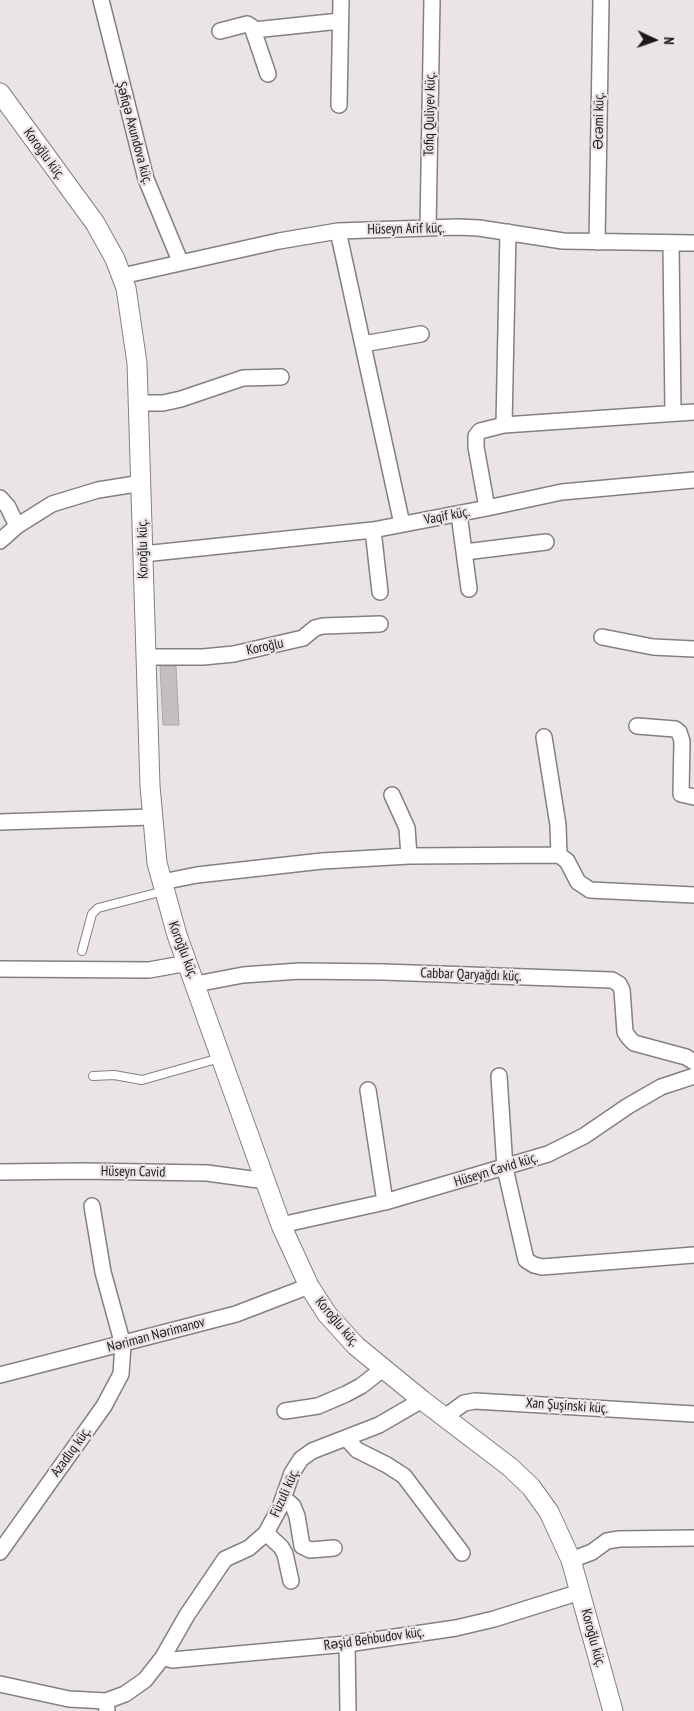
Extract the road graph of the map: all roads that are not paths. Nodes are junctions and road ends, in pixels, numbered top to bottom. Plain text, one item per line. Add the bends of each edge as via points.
1 (101, 0) edge
2 (341, 0) edge
3 (432, 0) edge
4 (601, 0) edge
5 (340, 21) junction
6 (254, 30) junction
7 (220, 31) dead end
8 (268, 74) dead end
9 (3, 101) edge
10 (339, 105) dead end
11 (428, 228) junction
12 (338, 231) junction
13 (508, 232) junction
14 (597, 242) junction
15 (694, 243) edge
16 (671, 244) junction
17 (180, 261) junction
18 (122, 276) junction
19 (421, 334) dead end
20 (363, 344) junction
21 (281, 377) dead end
22 (139, 403) junction
23 (694, 412) edge
24 (673, 413) junction
25 (504, 425) junction
26 (694, 480) edge
27 (142, 483) junction
28 (0, 498) edge
29 (487, 508) junction
30 (459, 514) junction
31 (402, 524) junction
32 (17, 526) junction
33 (373, 530) junction
34 (0, 541) edge
35 (546, 542) dead end
36 (465, 552) junction
37 (144, 554) junction
38 (469, 589) dead end
39 (380, 592) dead end
40 (380, 624) dead end
41 (602, 637) dead end
42 (694, 649) edge
43 (145, 657) junction
44 (637, 726) dead end
45 (544, 737) dead end
46 (392, 795) dead end
47 (694, 797) edge
48 (152, 817) junction
49 (0, 822) edge
50 (559, 855) junction
51 (409, 856) junction
52 (163, 887) junction
53 (694, 894) edge
54 (82, 951) dead end
55 (188, 963) junction
56 (0, 969) edge
57 (196, 984) junction
58 (222, 1057) junction
59 (694, 1062) edge
60 (93, 1076) dead end
61 (499, 1076) dead end
62 (694, 1076) edge
63 (368, 1090) dead end
64 (505, 1168) junction
65 (0, 1172) edge
66 (266, 1181) junction
67 (385, 1202) junction
68 (92, 1206) dead end
69 (281, 1225) junction
70 (694, 1256) edge
71 (309, 1286) junction
72 (123, 1345) junction
73 (383, 1369) junction
74 (0, 1373) edge
75 (422, 1400) junction
76 (285, 1411) dead end
77 (694, 1414) edge
78 (445, 1417) junction
79 (346, 1438) junction
80 (284, 1498) junction
81 (266, 1533) junction
82 (694, 1538) edge
83 (334, 1548) dead end
84 (0, 1552) edge
85 (462, 1553) dead end
86 (571, 1560) junction
87 (291, 1581) dead end
88 (580, 1592) junction
89 (347, 1644) junction
90 (163, 1657) junction
91 (0, 1684) edge
92 (107, 1706) edge
93 (348, 1711) edge
94 (613, 1711) edge

1 - 17 street, Şəfiqə Axundova küç. via 146,180
2 - 5 street
3 - 11 street, Tofiq Quliyev küç.
4 - 14 street, Əcəmi küç.
5 - 6 street
5 - 10 street
6 - 7 street via 247,24
6 - 8 street
9 - 18 street, Koroğlu küç. via 95,224
11 - 12 street, Hüseyn Arif küç.
11 - 13 street, Hüseyn Arif küç. via 479,228
12 - 17 street, Hüseyn Arif küç.
12 - 20 street
13 - 14 street, Hüseyn Arif küç. via 563,242
13 - 25 street
14 - 16 street, Hüseyn Arif küç.
15 - 16 street, Hüseyn Arif küç.
16 - 24 street
17 - 18 street, Hüseyn Arif küç.
18 - 22 street, Koroğlu küç. via 133,323
19 - 20 street
20 - 31 street
21 - 22 street via 243,378 181,399
22 - 27 street, Koroğlu küç.
23 - 24 street, Vaqif küç.
24 - 25 street, Vaqif küç.
25 - 29 street, Vaqif küç. via 480,431 476,436
26 - 29 street via 562,492
27 - 32 street via 74,496 52,504
27 - 37 street, Koroğlu küç.
28 - 32 street
29 - 30 street, Vaqif küç.
30 - 31 street, Vaqif küç.
30 - 36 street
31 - 33 street, Vaqif küç.
32 - 34 street
33 - 37 street, Vaqif küç.
33 - 39 street
35 - 36 street
36 - 38 street
37 - 43 street, Koroğlu küç.
40 - 43 street, Koroğlu via 323,626 303,638 234,654
41 - 42 street via 653,647
43 - 48 street, Koroğlu küç.
44 - 47 street via 679,732 682,741 681,794
45 - 50 street via 558,825
46 - 51 street via 407,828
48 - 49 street
48 - 52 street, Koroğlu küç.
50 - 51 street
50 - 53 street via 567,861 578,882 590,890
51 - 52 street via 196,875
52 - 54 lane via 98,908 92,914
52 - 55 street, Koroğlu küç.
55 - 56 street via 149,970
55 - 57 street, Koroğlu küç.
57 - 58 street, Koroğlu küç.
57 - 59 street, Cabbar Qaryağdı küç. via 243,976 300,972 612,980 622,990 625,1032 629,1038 634,1043
58 - 60 lane via 142,1080 114,1075
58 - 66 street, Koroğlu küç.
61 - 64 street
62 - 64 street, Hüseyn Cavid küç. via 661,1087 584,1136 548,1154
63 - 67 street
64 - 67 street, Hüseyn Cavid küç.
64 - 70 street via 526,1260 534,1265
65 - 66 street, Hüseyn Cavid via 207,1173
66 - 69 street, Koroğlu küç.
67 - 69 street, Hüseyn Cavid küç.
68 - 72 street, Azadlıq küç. via 103,1272
69 - 71 street, Koroğlu küç.
71 - 72 street, Nəriman Nərimanov via 236,1314
71 - 73 street, Koroğlu küç. via 327,1314 356,1346
72 - 74 street, Nəriman Nərimanov
72 - 84 street, Azadlıq küç. via 121,1374 104,1406
73 - 75 street, Koroğlu küç.
73 - 76 street via 346,1394 318,1406
75 - 78 street, Koroğlu küç.
75 - 79 street, Füzuli küç. via 379,1425
77 - 78 street, Xan Şuşinski küç. via 475,1401 464,1404
78 - 86 street, Koroğlu küç. via 531,1487 549,1512
79 - 80 street, Füzuli küç. via 312,1451 301,1459 292,1473
79 - 85 street via 357,1450 404,1476
80 - 81 street, Füzuli küç.
80 - 83 street via 295,1511 302,1546 310,1550
81 - 87 street via 286,1554
81 - 90 street, Füzuli küç. via 249,1548 225,1559
82 - 86 street via 618,1539 607,1541 592,1552
86 - 88 street, Koroğlu küç.
88 - 89 street, Rəşid Behbudov küç. via 470,1625
88 - 94 street, Koroğlu küç.
89 - 90 street, Rəşid Behbudov küç. via 172,1660
89 - 93 street
90 - 92 street, Füzuli küç. via 145,1680
91 - 92 street

